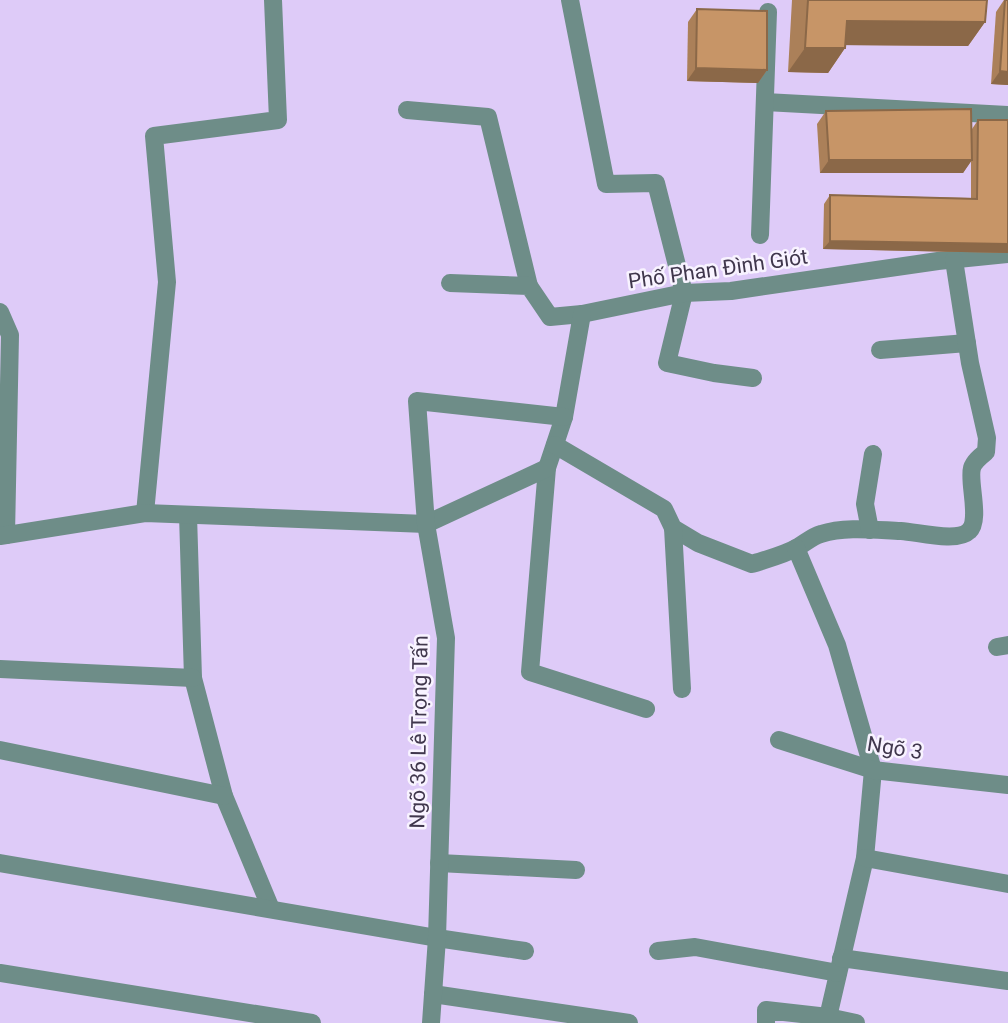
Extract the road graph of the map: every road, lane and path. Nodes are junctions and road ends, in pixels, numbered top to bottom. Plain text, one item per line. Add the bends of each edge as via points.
1 (273, 0) edge
2 (570, 0) edge
3 (768, 12) edge
4 (765, 102) junction
5 (407, 110) dead end
6 (1008, 115) edge
7 (760, 235) dead end
8 (1008, 254) edge
9 (954, 260) junction
10 (450, 283) dead end
11 (529, 286) junction
12 (684, 293) junction
13 (0, 312) edge
14 (582, 314) junction
15 (967, 343) junction
16 (880, 350) dead end
17 (753, 378) dead end
18 (564, 416) junction
19 (555, 445) junction
20 (873, 454) dead end
21 (547, 468) junction
22 (145, 513) junction
23 (188, 515) junction
24 (426, 524) junction
25 (673, 528) junction
26 (870, 530) junction
27 (3, 536) edge
28 (796, 548) junction
29 (0, 669) edge
30 (193, 678) junction
31 (682, 688) dead end
32 (646, 709) dead end
33 (779, 740) dead end
34 (0, 750) edge
35 (873, 770) junction
36 (1008, 785) edge
37 (224, 796) junction
38 (865, 858) junction
39 (0, 863) edge
40 (439, 863) junction
41 (576, 870) dead end
42 (1008, 884) edge
43 (271, 909) junction
44 (437, 938) junction
45 (525, 951) dead end
46 (658, 951) dead end
47 (840, 965) junction
48 (0, 973) edge
49 (1008, 981) edge
50 (433, 995) junction
51 (828, 1017) junction
52 (312, 1023) edge
53 (430, 1023) edge
54 (629, 1023) edge
55 (766, 1023) edge
56 (856, 1023) edge

1 - 22 street via 278,120 154,136 167,282
2 - 12 street via 606,184 656,183
3 - 4 street
4 - 6 street
4 - 7 street
5 - 11 street via 488,117
8 - 9 street, Phố Phan Đình Giót
9 - 12 street, Phố Phan Đình Giót via 731,291
9 - 15 street
10 - 11 street
11 - 14 street, Phố Phan Đình Giót via 550,317
12 - 14 street, Phố Phan Đình Giót
12 - 17 street via 667,363
13 - 27 street via 10,335
14 - 18 street
15 - 16 street
15 - 26 street via 987,438 986,452 972,469 973,527 959,537
18 - 19 street
18 - 24 street, Ngõ 36 Lê Trọng Tấn via 416,401
19 - 21 street
19 - 25 street via 664,509
20 - 26 street via 866,504
21 - 24 street
21 - 32 street via 530,672
22 - 23 street
22 - 27 street
23 - 24 street
23 - 30 street
24 - 40 street, Ngõ 36 Lê Trọng Tấn via 446,638
25 - 28 street via 752,564
25 - 31 street
26 - 28 street via 820,534
28 - 35 street via 837,645
29 - 30 street
30 - 37 street
33 - 35 street, Ngõ 3
34 - 37 street
35 - 36 street, Ngõ 3
35 - 38 street
37 - 43 street
38 - 42 street
38 - 47 street
39 - 43 street
40 - 41 street
40 - 44 street, Ngõ 36 Lê Trọng Tấn
43 - 44 street
44 - 45 street
44 - 50 street, Ngõ 36 Lê Trọng Tấn
46 - 47 street via 695,947
47 - 49 street
47 - 51 street
48 - 52 street
50 - 53 street, Ngõ 36 Lê Trọng Tấn
50 - 54 street
51 - 55 street via 766,1010
51 - 56 street

